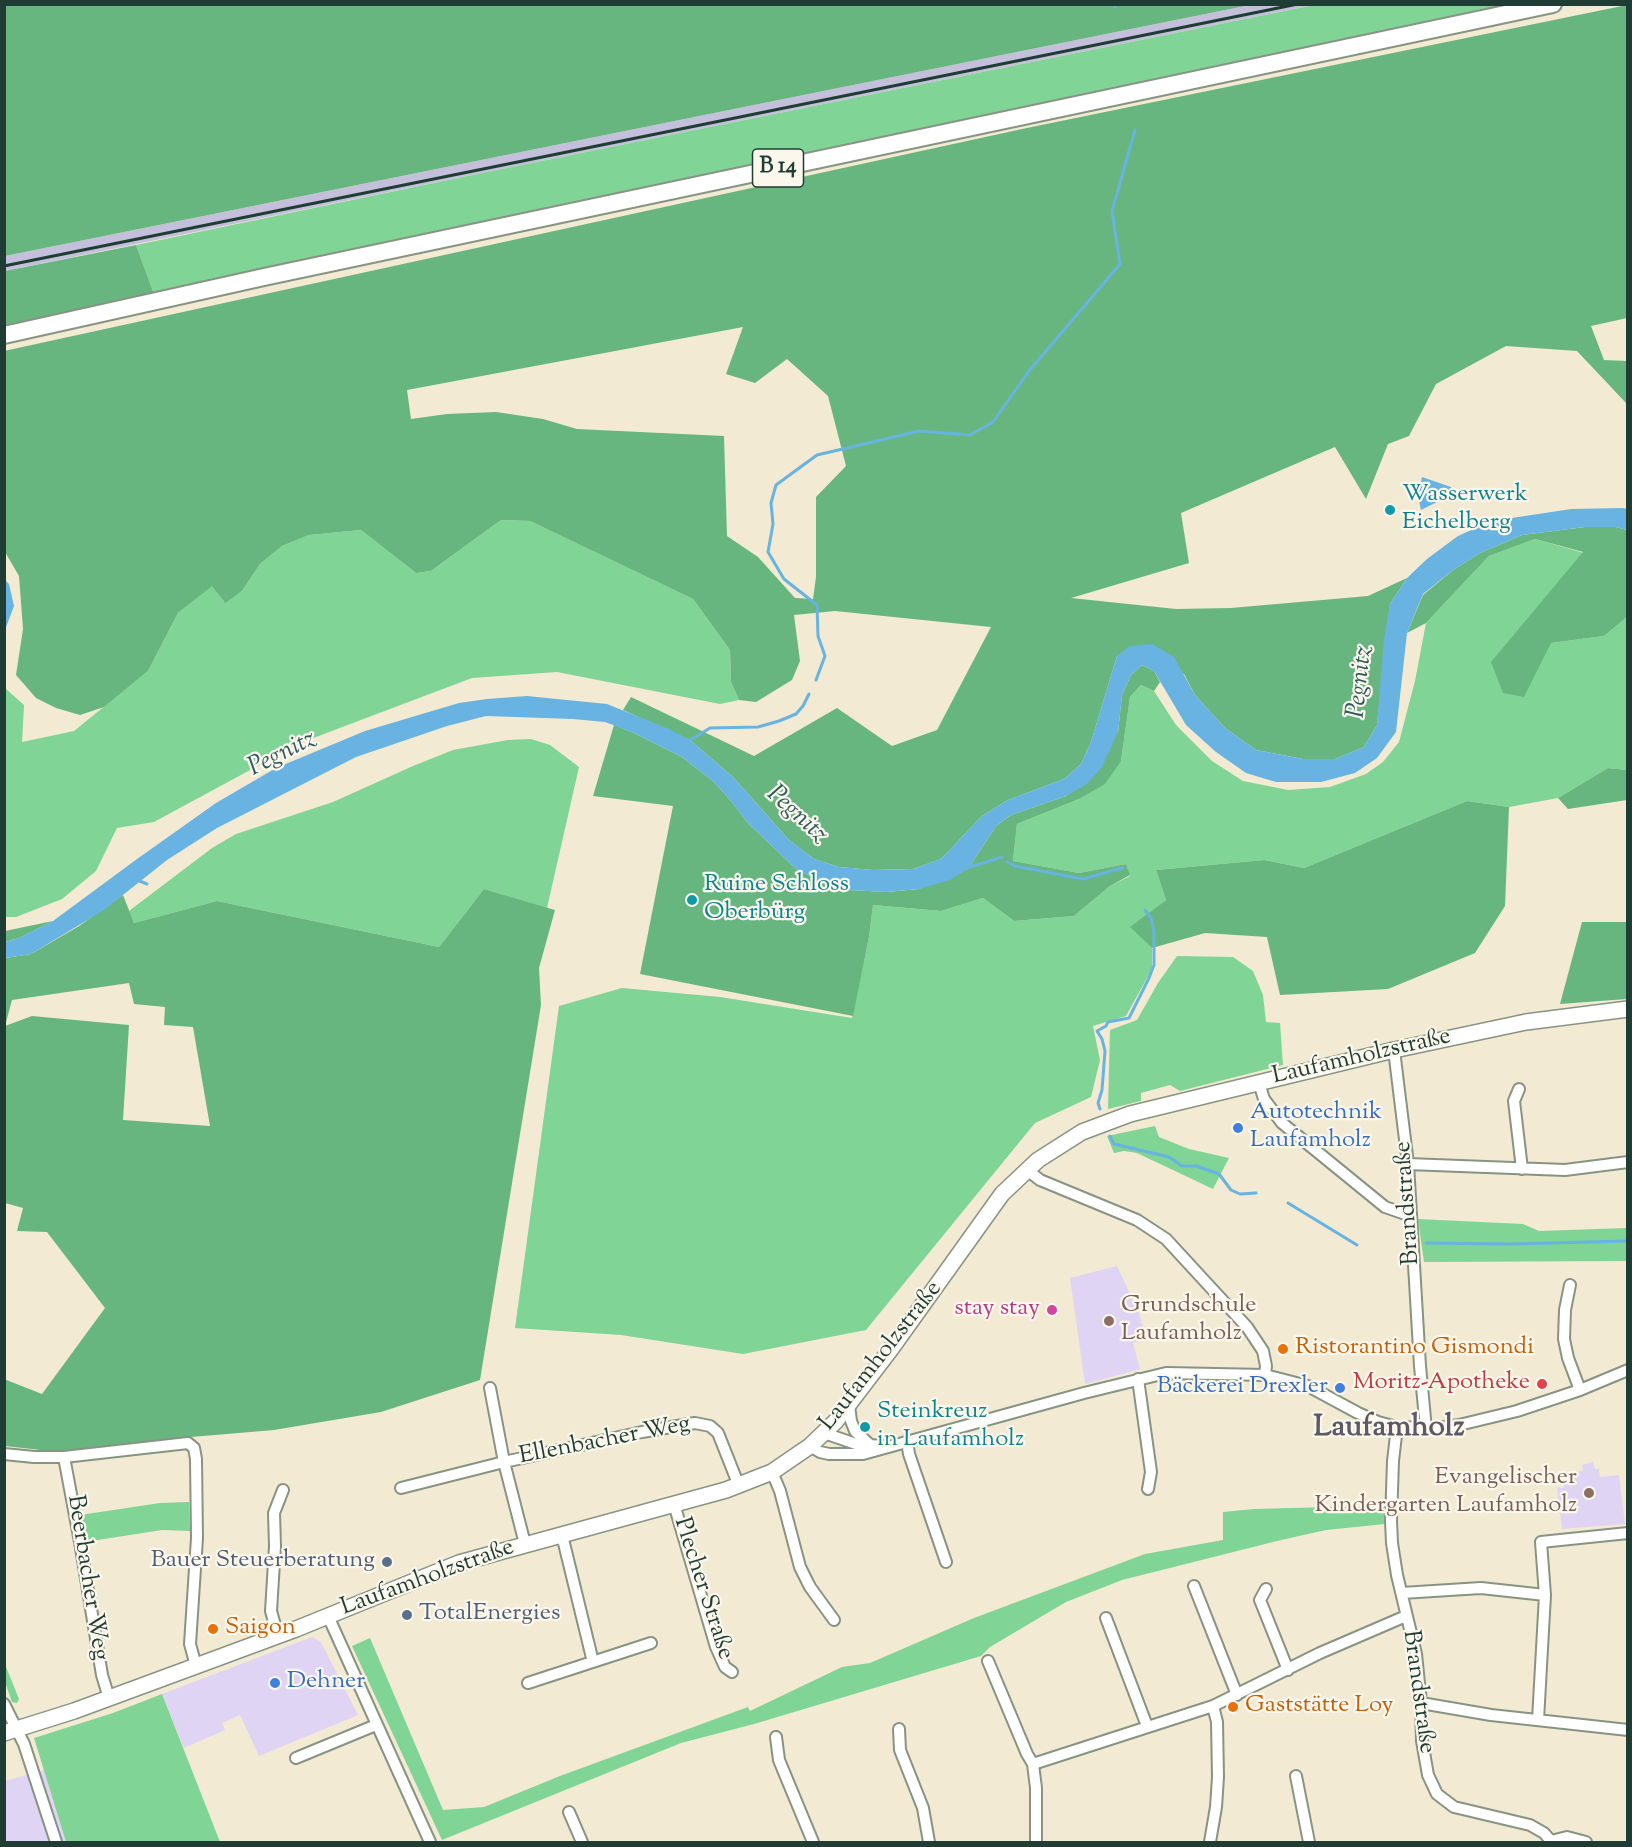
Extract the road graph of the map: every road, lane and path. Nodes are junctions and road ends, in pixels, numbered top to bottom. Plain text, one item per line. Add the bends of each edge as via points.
1 (1553, 4) edge
2 (4, 335) edge
3 (1628, 1009) edge
4 (1394, 1050) junction
5 (1258, 1083) junction
6 (1519, 1089) dead end
7 (1628, 1162) edge
8 (1408, 1164) junction
9 (1026, 1169) junction
10 (1522, 1169) junction
11 (1411, 1216) junction
12 (1570, 1285) dead end
13 (1628, 1370) edge
14 (1265, 1375) junction
15 (1138, 1379) junction
16 (490, 1388) dead end
17 (1581, 1390) junction
18 (849, 1405) junction
19 (1397, 1427) junction
20 (1426, 1429) junction
21 (824, 1433) junction
22 (907, 1441) junction
23 (869, 1445) junction
24 (810, 1446) junction
25 (887, 1446) junction
26 (4, 1454) edge
27 (64, 1457) junction
28 (504, 1462) junction
29 (772, 1472) junction
30 (739, 1486) junction
31 (401, 1488) dead end
32 (283, 1490) dead end
33 (1148, 1490) dead end
34 (674, 1504) junction
35 (1628, 1533) edge
36 (562, 1534) junction
37 (525, 1544) junction
38 (946, 1562) dead end
39 (1194, 1586) dead end
40 (1266, 1589) dead end
41 (1402, 1593) junction
42 (1545, 1595) junction
43 (328, 1616) junction
44 (1406, 1617) junction
45 (1106, 1618) dead end
46 (834, 1620) dead end
47 (278, 1636) junction
48 (651, 1643) dead end
49 (988, 1661) dead end
50 (593, 1662) junction
51 (196, 1666) junction
52 (1288, 1670) junction
53 (732, 1672) dead end
54 (528, 1683) dead end
55 (1237, 1695) junction
56 (109, 1698) junction
57 (1421, 1703) junction
58 (4, 1704) edge
59 (1213, 1706) junction
60 (1538, 1720) junction
61 (376, 1725) junction
62 (1147, 1726) junction
63 (898, 1729) dead end
64 (1628, 1730) edge
65 (11, 1731) edge
66 (776, 1737) dead end
67 (296, 1758) dead end
68 (1033, 1764) junction
69 (1296, 1776) dead end
70 (569, 1812) dead end
71 (56, 1842) edge
72 (430, 1842) edge
73 (582, 1842) edge
74 (813, 1842) edge
75 (929, 1842) edge
76 (1036, 1842) edge
77 (1209, 1842) edge
78 (1309, 1842) edge
79 (1551, 1842) edge
80 (1586, 1842) edge

1 - 2 main road, B 14
3 - 4 main road, Laufamholzstraße via 1526,1022
4 - 5 main road, Laufamholzstraße
4 - 8 street, Brandstraße
5 - 9 main road, Laufamholzstraße via 1101,1124 1065,1141
5 - 11 street via 1264,1099 1282,1123 1385,1207
6 - 10 street via 1514,1101
7 - 10 street via 1565,1170
8 - 10 street
8 - 11 street, Brandstraße
9 - 14 street via 1040,1180 1137,1220 1166,1239 1252,1334 1263,1351
9 - 18 main road, Laufamholzstraße via 993,1206
11 - 20 street, Brandstraße
12 - 17 street via 1564,1339
13 - 17 street
14 - 15 street via 1166,1373
14 - 19 street via 1308,1386 1358,1413
15 - 22 street
15 - 33 street via 1151,1472
16 - 28 street
17 - 20 street via 1517,1411
18 - 21 main road, Laufamholzstraße
18 - 23 street via 855,1431
19 - 20 street
19 - 41 street, Brandstraße via 1391,1521
21 - 23 street
21 - 24 main road, Laufamholzstraße
22 - 25 street
22 - 38 street
23 - 25 street
24 - 25 street via 824,1453 855,1455
24 - 29 main road, Laufamholzstraße
26 - 27 street
27 - 51 street via 188,1443 194,1448 198,1538 190,1644
27 - 56 street, Beerbacher Weg
28 - 30 street, Ellenbacher Weg via 703,1423 718,1433
28 - 31 street, Ellenbacher Weg
28 - 37 street
29 - 30 main road, Laufamholzstraße
29 - 46 street via 800,1567
30 - 34 main road, Laufamholzstraße
32 - 47 street via 274,1513 271,1611
34 - 36 main road, Laufamholzstraße
34 - 53 street, Plecher Straße via 716,1647 725,1667
35 - 42 street via 1541,1542
36 - 37 main road, Laufamholzstraße
36 - 50 street
37 - 43 main road, Laufamholzstraße via 447,1567
39 - 55 street
40 - 52 street via 1260,1600
41 - 42 street via 1481,1588
41 - 44 street, Brandstraße
42 - 60 street
43 - 47 main road, Laufamholzstraße
43 - 61 street
44 - 52 street
44 - 57 street, Brandstraße via 1416,1654
45 - 62 street
47 - 51 main road, Laufamholzstraße
48 - 50 street
49 - 68 street
50 - 54 street
51 - 56 main road, Laufamholzstraße
52 - 55 street
55 - 59 street
56 - 65 main road, Laufamholzstraße
57 - 60 street
57 - 79 street, Brandstraße via 1422,1742 1428,1775 1437,1794 1454,1807 1530,1825
58 - 65 street
59 - 62 street
59 - 77 street via 1218,1777
60 - 64 street
61 - 67 street
61 - 72 street
62 - 68 street
63 - 75 street via 900,1750 923,1809
65 - 71 street via 24,1744
66 - 74 street via 779,1760
68 - 76 street
69 - 78 street
70 - 73 street
79 - 80 street via 1567,1837

